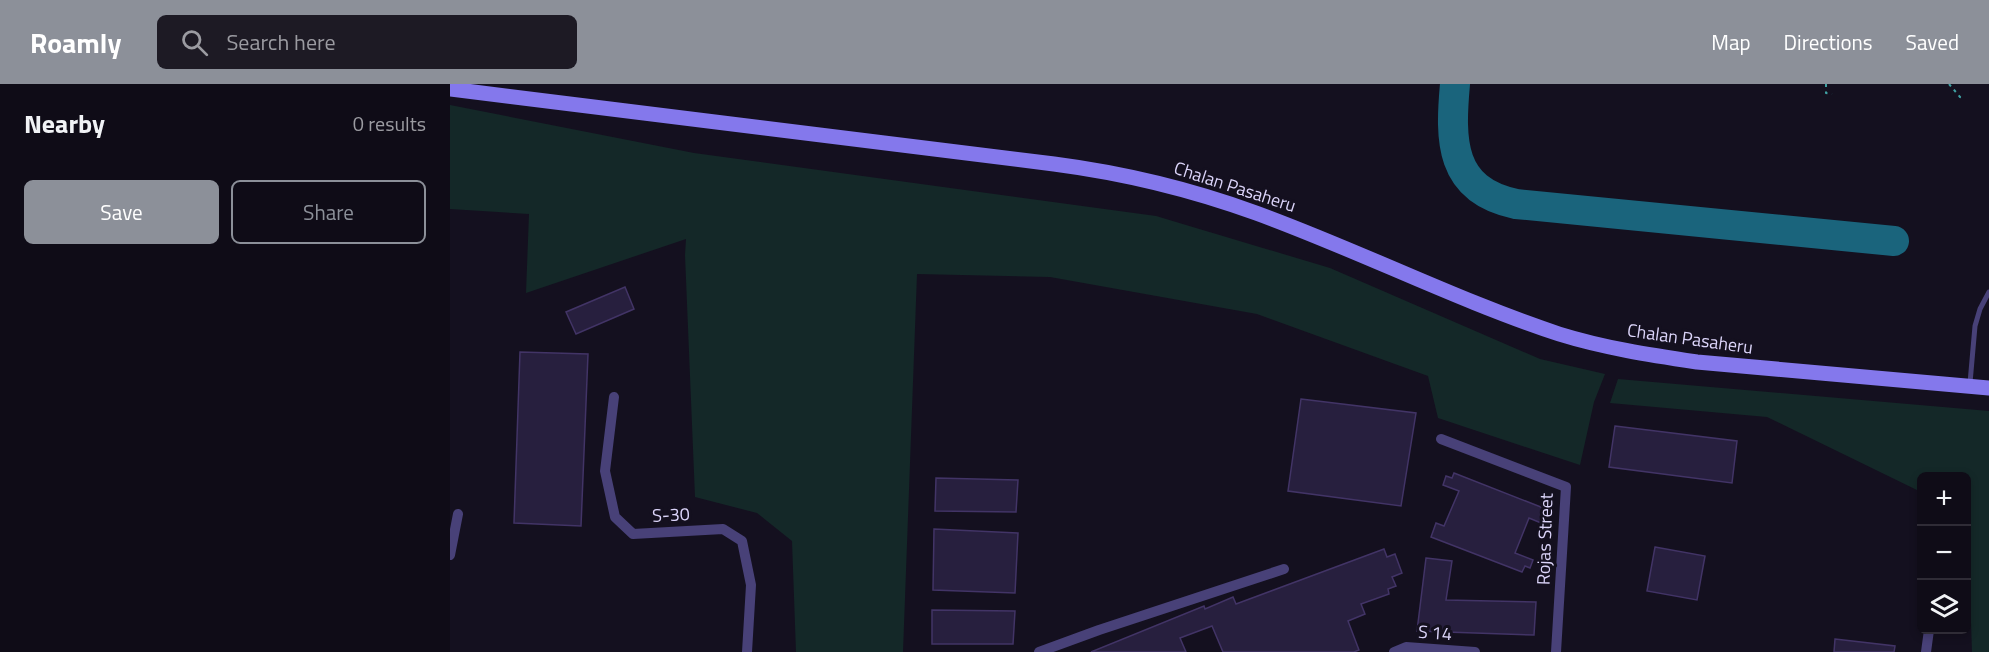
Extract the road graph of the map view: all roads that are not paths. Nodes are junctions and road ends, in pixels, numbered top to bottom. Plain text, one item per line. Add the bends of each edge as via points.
1 (450, 89) edge
2 (1989, 292) edge
3 (1970, 386) junction
4 (1989, 388) edge
5 (614, 396) dead end
6 (1441, 440) dead end
7 (458, 514) dead end
8 (450, 555) edge
9 (1284, 569) dead end
10 (1928, 634) edge
11 (747, 652) edge
12 (1039, 652) edge
13 (1394, 652) edge
14 (1475, 652) edge
15 (1556, 652) edge
16 (1926, 652) edge

1 - 3 main road, Chalan Pasaheru via 1124,175 1255,212 1529,323 1591,343 1697,362
2 - 3 lane via 1975,326
3 - 4 main road, Chalan Pasaheru
5 - 11 street, S-30 via 605,471 615,517 633,534 723,529 742,541 751,585
6 - 15 street, Rojas Street via 1566,487
7 - 8 street
9 - 12 street
10 - 16 street
13 - 14 street, S 14 via 1406,647

